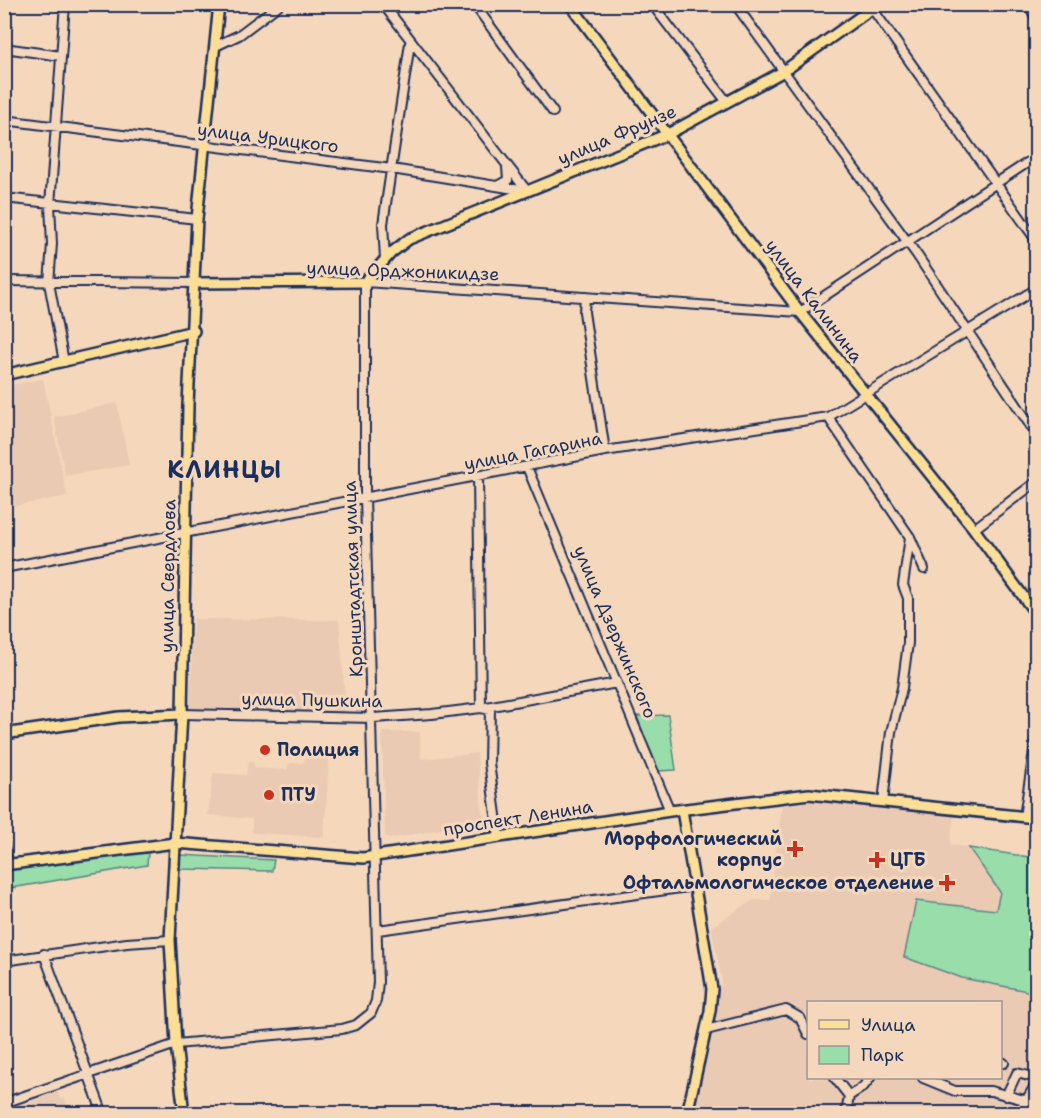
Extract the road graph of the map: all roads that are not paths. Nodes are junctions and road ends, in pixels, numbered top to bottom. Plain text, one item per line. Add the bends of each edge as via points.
1 (65, 4) edge
2 (219, 4) edge
3 (280, 4) edge
4 (382, 4) edge
5 (474, 4) edge
6 (570, 4) edge
7 (652, 4) edge
8 (735, 4) edge
9 (1028, 4) edge
10 (873, 6) edge
11 (1036, 18) edge
12 (410, 43) junction
13 (216, 46) junction
14 (4, 48) edge
15 (61, 56) junction
16 (784, 71) junction
17 (726, 102) junction
18 (553, 112) dead end
19 (4, 120) edge
20 (55, 126) junction
21 (668, 134) junction
22 (204, 145) junction
23 (1036, 157) edge
24 (507, 166) junction
25 (392, 169) junction
26 (997, 183) junction
27 (497, 186) junction
28 (527, 191) junction
29 (4, 198) edge
30 (50, 205) junction
31 (197, 219) junction
32 (1036, 240) edge
33 (907, 242) junction
34 (385, 259) junction
35 (4, 282) edge
36 (365, 282) junction
37 (49, 283) junction
38 (194, 283) junction
39 (1036, 289) edge
40 (585, 297) junction
41 (800, 312) junction
42 (194, 331) junction
43 (968, 333) junction
44 (64, 362) junction
45 (4, 375) edge
46 (866, 395) junction
47 (828, 417) junction
48 (1036, 434) edge
49 (605, 451) junction
50 (527, 467) junction
51 (478, 477) junction
52 (1036, 482) edge
53 (365, 497) junction
54 (974, 529) junction
55 (186, 534) junction
56 (910, 537) junction
57 (4, 568) edge
58 (924, 569) dead end
59 (1036, 614) edge
60 (617, 683) junction
61 (481, 708) junction
62 (182, 714) junction
63 (373, 718) junction
64 (4, 734) edge
65 (1036, 738) edge
66 (883, 802) junction
67 (682, 810) junction
68 (670, 811) junction
69 (1024, 817) junction
70 (1036, 819) edge
71 (499, 837) junction
72 (175, 843) junction
73 (4, 846) edge
74 (373, 858) junction
75 (6, 865) edge
76 (695, 886) junction
77 (378, 930) junction
78 (170, 940) junction
79 (44, 954) junction
80 (4, 961) edge
81 (706, 1030) junction
82 (807, 1032) edge
83 (176, 1044) junction
84 (1008, 1066) edge
85 (89, 1072) junction
86 (1036, 1078) edge
87 (836, 1079) edge
88 (869, 1079) edge
89 (928, 1079) edge
90 (1036, 1084) edge
91 (849, 1096) junction
92 (1006, 1096) junction
93 (1028, 1101) junction
94 (4, 1103) edge
95 (848, 1112) edge
96 (103, 1113) edge
97 (184, 1113) edge
98 (687, 1113) edge
99 (1018, 1113) edge

1 - 15 street
2 - 13 main road, улица Свердлова
3 - 13 street via 239,35
4 - 12 street
5 - 18 street
6 - 21 main road, улица Калинина
7 - 17 street
8 - 16 street
9 - 11 street
10 - 16 main road, улица Фрунзе
10 - 26 street
12 - 24 street
12 - 25 street
13 - 22 main road, улица Свердлова
14 - 15 street
15 - 20 street
16 - 17 main road, улица Фрунзе
16 - 33 street
17 - 21 main road, улица Фрунзе
19 - 20 street, улица Урицкого
20 - 22 street, улица Урицкого
20 - 30 street
21 - 28 main road, улица Фрунзе
21 - 41 main road, улица Калинина
22 - 25 street, улица Урицкого
22 - 31 main road, улица Свердлова
23 - 26 street
24 - 27 street via 508,180
24 - 28 street
25 - 27 street, улица Урицкого
25 - 34 street via 383,224
26 - 32 street
26 - 33 street
27 - 28 street, улица Урицкого
28 - 34 main road, улица Фрунзе via 409,239
29 - 30 street
30 - 31 street
30 - 37 street
31 - 38 main road, улица Свердлова
33 - 41 street
33 - 43 street
34 - 36 main road, улица Фрунзе
35 - 37 street, улица Орджоникидзе
36 - 38 main road, улица Орджоникидзе
36 - 40 street, улица Орджоникидзе
36 - 53 street, Кронштадтская улица
37 - 38 street, улица Орджоникидзе
37 - 44 street
38 - 42 main road, улица Свердлова
39 - 43 street, улица Гагарина
40 - 41 street, улица Орджоникидзе
40 - 49 street
41 - 46 main road, улица Калинина
42 - 44 main road
42 - 55 main road, улица Свердлова
43 - 46 street, улица Гагарина
43 - 48 street
44 - 45 main road
46 - 47 street, улица Гагарина
46 - 54 main road, улица Калинина
47 - 49 street, улица Гагарина
47 - 56 street
49 - 50 street, улица Гагарина
50 - 51 street, улица Гагарина
50 - 60 street, улица Дзержинского
51 - 53 street, улица Гагарина
51 - 61 street
52 - 54 street
53 - 55 street, улица Гагарина
53 - 63 street, Кронштадтская улица
54 - 59 main road, улица Калинина
55 - 57 street, улица Гагарина
55 - 62 main road, улица Свердлова
56 - 58 street
56 - 66 street via 903,585 908,598 908,643
60 - 61 street, улица Пушкина
60 - 68 street, улица Дзержинского
61 - 63 street, улица Пушкина
61 - 71 street via 490,710 489,763
62 - 63 street, улица Пушкина
62 - 64 main road, улица Пушкина via 118,717
62 - 72 main road, улица Свердлова
63 - 74 street, Кронштадтская улица
65 - 69 street
66 - 67 main road, проспект Ленина via 809,794
66 - 69 main road, проспект Ленина
67 - 68 main road, проспект Ленина
67 - 76 main road
68 - 71 main road, проспект Ленина
69 - 70 main road, проспект Ленина
71 - 74 main road, проспект Ленина
72 - 74 main road, проспект Ленина
72 - 75 main road, проспект Ленина
72 - 78 main road, улица Свердлова
73 - 75 street
74 - 77 street, Кронштадтская улица
76 - 77 street
76 - 81 main road via 711,982
77 - 83 street, Кронштадтская улица via 374,1008 356,1025
78 - 79 street
78 - 83 main road, улица Свердлова
79 - 80 street
79 - 85 street
81 - 82 street via 786,1010 800,1018
81 - 98 main road
83 - 85 street
83 - 97 main road, улица Свердлова
84 - 86 street
84 - 92 street
85 - 94 street
85 - 96 street
87 - 91 street
88 - 91 street
89 - 92 street via 955,1091 991,1091
90 - 93 street
91 - 95 street
92 - 93 street
93 - 99 street

